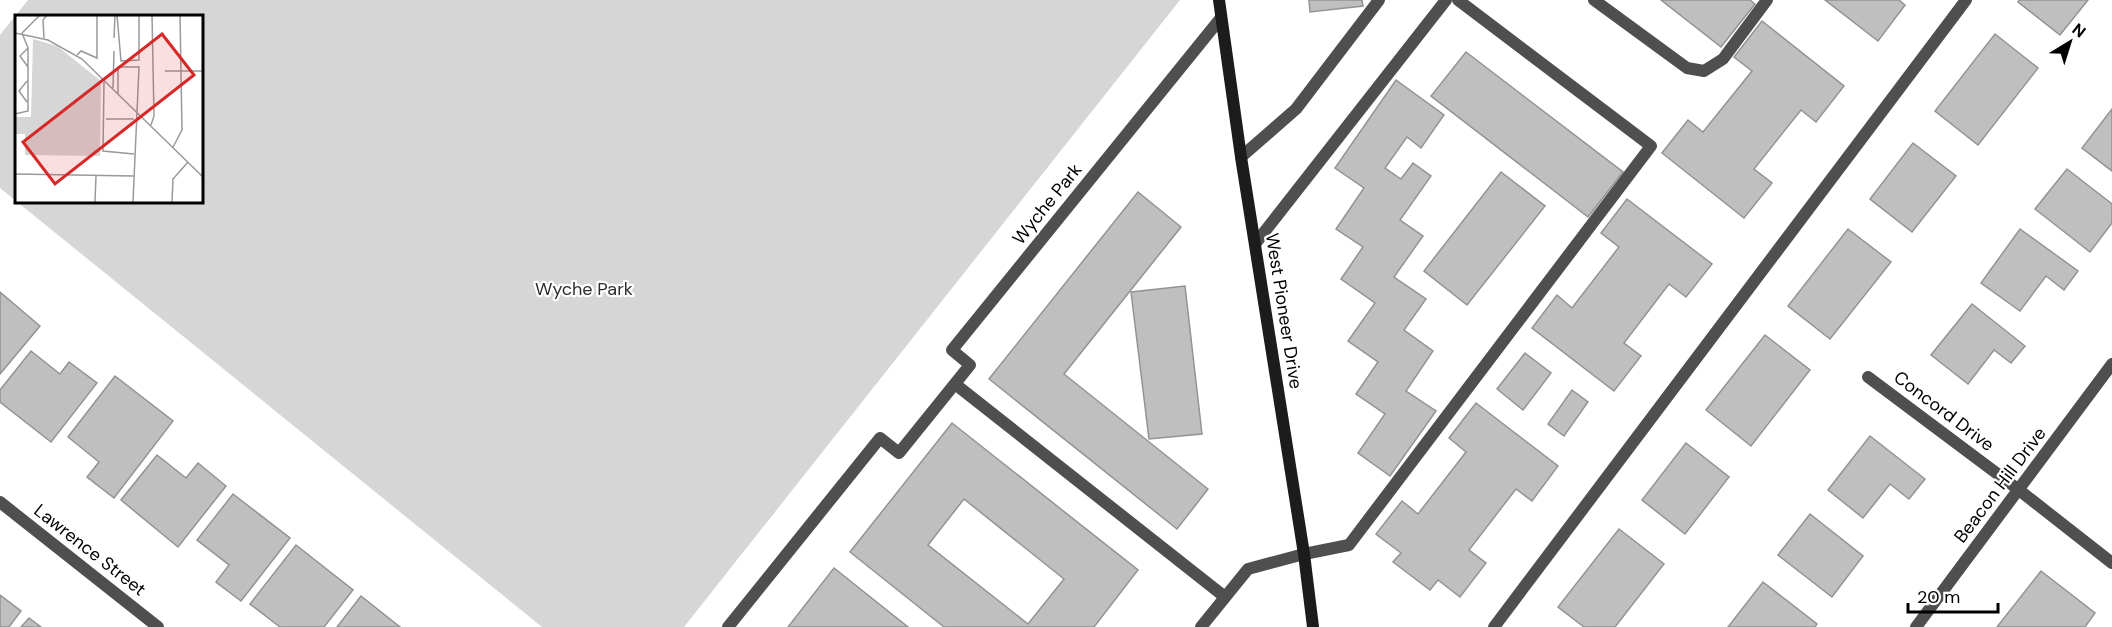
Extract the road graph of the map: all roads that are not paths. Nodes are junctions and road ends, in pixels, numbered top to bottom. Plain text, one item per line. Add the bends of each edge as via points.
1 (1219, 0) edge
2 (1379, 0) edge
3 (1446, 0) edge
4 (1458, 0) edge
5 (1594, 0) edge
6 (1767, 0) edge
7 (1966, 0) edge
8 (1220, 18) junction
9 (1241, 157) junction
10 (1256, 244) junction
11 (2112, 364) edge
12 (1868, 376) dead end
13 (955, 384) junction
14 (2019, 490) junction
15 (0, 502) edge
16 (1304, 554) junction
17 (2112, 563) edge
18 (1225, 597) junction
19 (158, 627) edge
20 (728, 627) edge
21 (1201, 627) edge
22 (1313, 627) edge
23 (1494, 627) edge
24 (1916, 627) edge

1 - 8 main road, West Pioneer Drive
2 - 9 street via 1296,109
3 - 10 street
4 - 16 street via 1651,146 1349,545
5 - 6 street via 1687,68 1704,71 1723,59
7 - 23 street
8 - 9 main road, West Pioneer Drive
8 - 13 street, Wyche Park via 952,350 970,365
9 - 10 main road, West Pioneer Drive
10 - 16 main road, West Pioneer Drive
11 - 14 street, Beacon Hill Drive
12 - 14 street, Concord Drive
13 - 18 street
13 - 20 street, Wyche Park via 899,453 880,438
14 - 17 street, Concord Drive
14 - 24 street, Beacon Hill Drive
15 - 19 street, Lawrence Street
16 - 18 street via 1248,569
16 - 22 main road, West Pioneer Drive
18 - 21 street

